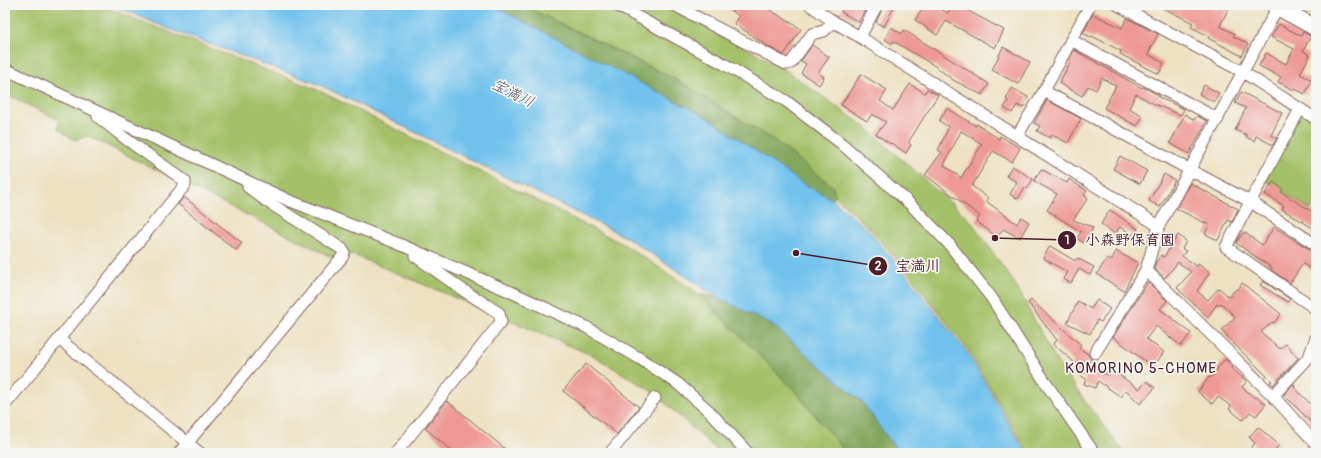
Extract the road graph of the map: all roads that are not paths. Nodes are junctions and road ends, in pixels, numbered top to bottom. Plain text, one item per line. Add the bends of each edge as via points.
1 (616, 5) edge
2 (674, 5) edge
3 (810, 5) edge
4 (877, 5) edge
5 (1090, 5) edge
6 (1118, 5) edge
7 (1277, 6) edge
8 (834, 22) junction
9 (1316, 28) edge
10 (860, 37) junction
11 (1071, 40) junction
12 (5, 69) edge
13 (1243, 72) junction
14 (1044, 91) junction
15 (1300, 109) junction
16 (92, 111) junction
17 (1218, 119) junction
18 (1316, 119) edge
19 (1017, 136) junction
20 (1190, 170) junction
21 (237, 177) junction
22 (1251, 202) junction
23 (1159, 226) junction
24 (399, 244) junction
25 (1316, 245) edge
26 (1146, 270) junction
27 (1316, 309) edge
28 (1316, 338) edge
29 (59, 339) junction
30 (1095, 353) dead end
31 (1273, 396) junction
32 (655, 398) dead end
33 (5, 405) edge
34 (187, 443) junction
35 (1316, 444) edge
36 (179, 453) edge
37 (200, 453) edge
38 (396, 453) edge
39 (610, 453) edge
40 (748, 453) edge
41 (1094, 453) edge

1 - 41 street via 786,101 842,144 909,203 949,244 991,297
2 - 8 street via 786,64 790,63 812,34 824,31
3 - 8 street
4 - 10 street
5 - 11 street
6 - 13 street
7 - 9 street
7 - 13 street
8 - 10 street
10 - 19 street
11 - 14 street
11 - 17 street
12 - 16 street
13 - 15 street
13 - 17 street
14 - 19 street
14 - 20 street
15 - 18 street
15 - 22 street
16 - 21 street
16 - 29 street via 100,120 185,180 185,185
17 - 20 street
19 - 23 street
20 - 22 street
20 - 23 street
21 - 24 street
21 - 34 street via 265,200 342,249 344,256
22 - 25 street
22 - 27 street via 1226,247
23 - 26 street
24 - 38 street via 499,313 501,322
24 - 40 street via 550,309 617,345 694,397
26 - 30 street
26 - 31 street
28 - 31 street via 1309,357
29 - 33 street
29 - 34 street
31 - 35 street
32 - 39 street
34 - 36 street
34 - 37 street

